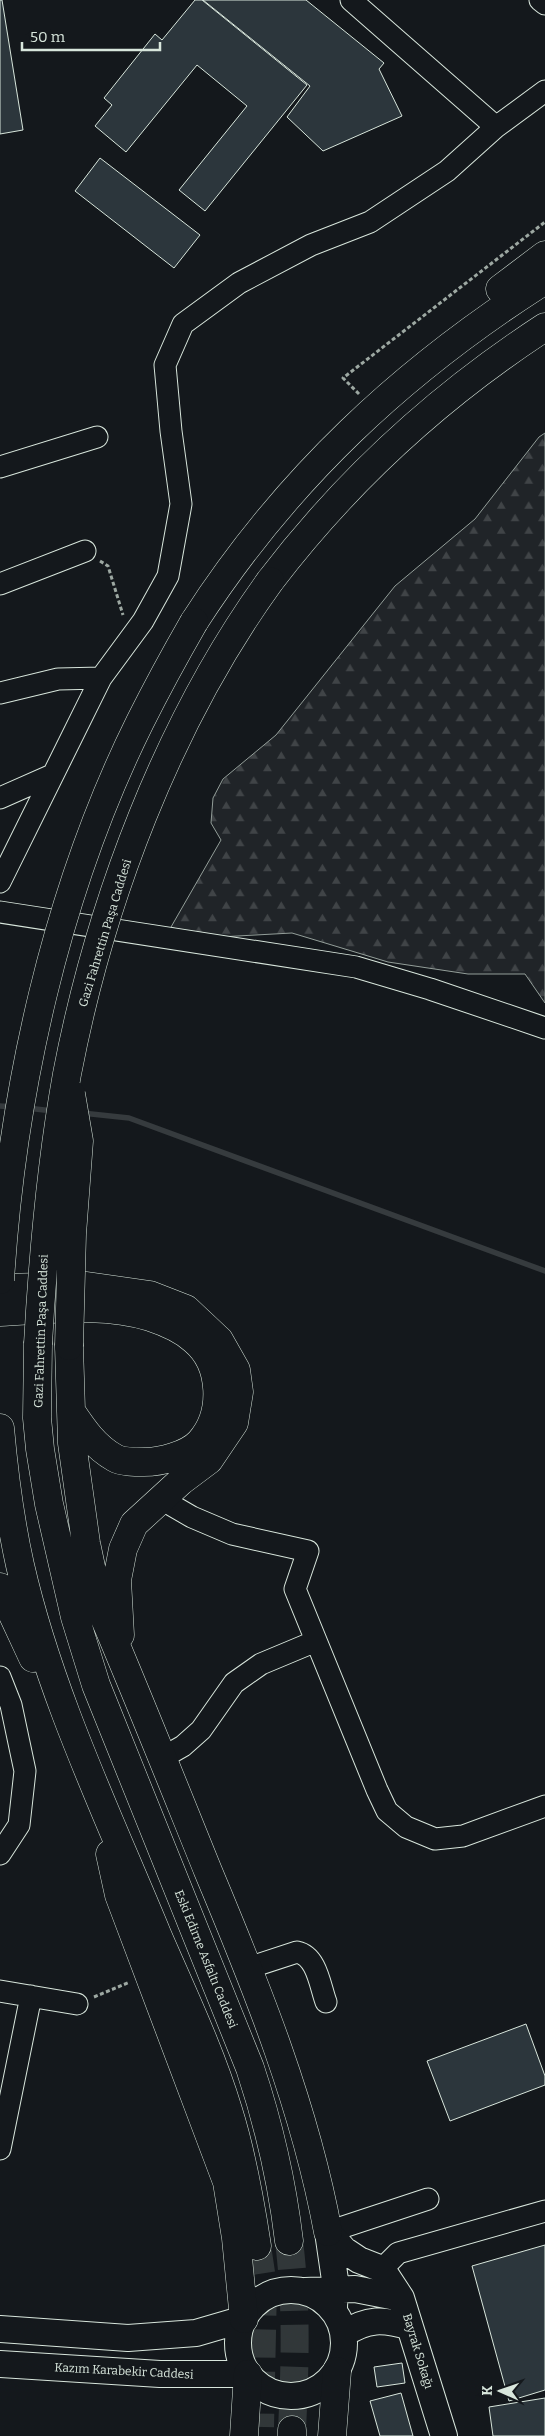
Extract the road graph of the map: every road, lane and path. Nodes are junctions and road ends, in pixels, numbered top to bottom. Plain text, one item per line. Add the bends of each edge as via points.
1 (351, 0) edge
2 (540, 0) edge
3 (545, 4) edge
4 (545, 91) edge
5 (496, 127) junction
6 (545, 222) edge
7 (545, 255) edge
8 (545, 280) edge
9 (541, 331) edge
10 (432, 358) junction
11 (374, 408) junction
12 (97, 437) dead end
13 (0, 467) edge
14 (85, 551) joint
15 (0, 584) edge
16 (128, 641) junction
17 (101, 678) junction
18 (0, 693) edge
19 (52, 774) junction
20 (0, 798) edge
21 (0, 882) edge
22 (0, 912) edge
23 (545, 1028) edge
24 (68, 1072) junction
25 (0, 1280) edge
26 (0, 1288) edge
27 (0, 1312) edge
28 (71, 1411) junction
29 (0, 1428) edge
30 (160, 1499) junction
31 (0, 1587) edge
32 (316, 1641) junction
33 (124, 1664) junction
34 (0, 1677) edge
35 (96, 1685) joint
36 (63, 1705) junction
37 (162, 1758) junction
38 (95, 1784) junction
39 (545, 1806) edge
40 (0, 1854) edge
41 (248, 1968) junction
42 (149, 1974) junction
43 (0, 1991) edge
44 (31, 1996) junction
45 (326, 2002) dead end
46 (77, 2004) joint
47 (1, 2141) edge
48 (428, 2199) dead end
49 (545, 2211) edge
50 (328, 2232) junction
51 (289, 2241) tunnel mouth
52 (257, 2246) tunnel mouth
53 (382, 2269) junction
54 (401, 2298) junction
55 (337, 2312) junction
56 (244, 2319) junction
57 (410, 2328) junction
58 (0, 2329) edge
59 (0, 2364) edge
60 (337, 2371) junction
61 (248, 2374) junction
62 (254, 2433) edge
63 (332, 2436) edge
64 (444, 2436) edge

1 - 5 street
2 - 3 street
4 - 5 street
5 - 16 street via 447,171 370,222 311,245 239,283 183,324 165,365 181,504 168,576 144,621
6 - 11 path via 343,378
7 - 10 highway via 487,298
8 - 10 highway
9 - 24 highway, Gazi Fahrettin Paşa Caddesi, bridge via 494,361 398,440 324,515 246,613 201,690 158,782 121,877 80,1013
10 - 11 highway
11 - 25 highway, bridge via 322,459 236,560 194,622 139,723 119,768 61,929 35,1028 11,1167
12 - 13 street
14 - 15 street
14 - 16 path via 108,566 121,605
16 - 17 street
17 - 18 street via 58,679
17 - 19 street
19 - 20 street
19 - 21 street
22 - 23 street via 356,967
24 - 28 highway, bridge via 79,1141 72,1234
24 - 35 highway, Gazi Fahrettin Paşa Caddesi, bridge via 42,1266 37,1418 49,1504 75,1617
26 - 30 highway via 87,1286 150,1295 186,1310 219,1340 236,1370 239,1392 234,1423 209,1460
27 - 28 highway via 90,1308 150,1317 195,1340 209,1358 218,1386 216,1413 200,1443 175,1457 155,1462 116,1459 85,1433
28 - 33 highway via 72,1443 86,1543 99,1606
29 - 36 highway via 20,1564
30 - 32 street via 232,1534 308,1551 295,1589
30 - 33 highway via 134,1524 123,1549 117,1580
31 - 36 highway via 26,1647
32 - 37 street via 261,1664 234,1683 201,1730
32 - 39 street via 387,1811 406,1827 435,1839 464,1836
33 - 37 highway
34 - 40 street via 11,1705 25,1771 19,1825
35 - 51 highway, Eski Edirne Asfaltı Caddesi via 250,2068 277,2162
36 - 38 highway
37 - 41 highway
38 - 42 highway via 120,1895
38 - 52 highway via 225,2101 246,2179
41 - 45 street via 297,1952 305,1954 312,1963
41 - 50 highway via 303,2127 320,2186
42 - 46 path
42 - 56 highway via 227,2182
43 - 44 street
44 - 46 street
44 - 47 street
48 - 50 street
49 - 53 street via 398,2253
50 - 53 main road via 344,2250
50 - 55 main road
53 - 54 main road, Bayrak Sokağı
54 - 55 main road via 355,2289
54 - 57 main road, Bayrak Sokağı
55 - 56 main road via 305,2291 287,2290 255,2304
55 - 57 main road via 358,2324 395,2322
55 - 60 main road via 345,2347
56 - 58 main road via 196,2333 128,2338
56 - 61 main road via 238,2347
57 - 64 main road, Bayrak Sokağı
59 - 61 main road, Kazım Karabekir Caddesi via 160,2374
60 - 61 main road via 327,2383 300,2396 271,2392
60 - 63 highway
61 - 62 highway

